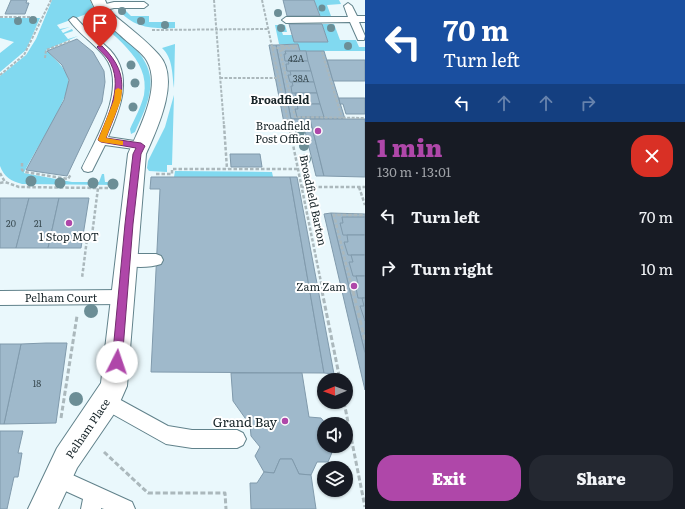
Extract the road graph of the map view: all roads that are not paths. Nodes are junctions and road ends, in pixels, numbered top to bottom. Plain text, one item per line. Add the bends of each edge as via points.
1 (99, 4) edge
2 (144, 5) dead end
3 (348, 6) dead end
4 (353, 19) junction
5 (365, 19) edge
6 (73, 20) dead end
7 (286, 20) dead end
8 (361, 38) dead end
9 (101, 140) junction
10 (141, 146) junction
11 (88, 168) road end
12 (125, 260) junction
13 (156, 260) dead end
14 (122, 297) junction
15 (0, 298) edge
16 (106, 401) junction
17 (237, 439) dead end
18 (57, 477) junction
19 (92, 501) edge
20 (44, 509) edge
21 (125, 509) edge

1 - 2 lane
1 - 10 street, Pelham Place via 108,17 144,37 161,77 157,106
3 - 4 lane
4 - 5 lane
4 - 7 lane
4 - 8 lane
6 - 9 lane via 110,58 116,70 119,84 117,100
9 - 10 lane
9 - 11 lane
10 - 12 street, Pelham Place via 137,154
12 - 13 lane
12 - 14 street, Pelham Place
14 - 15 lane, Pelham Court
14 - 16 street, Pelham Place via 114,386
16 - 17 lane via 166,435 192,439
16 - 18 street, Pelham Place
18 - 19 lane
18 - 20 street, Pelham Place
19 - 21 lane

